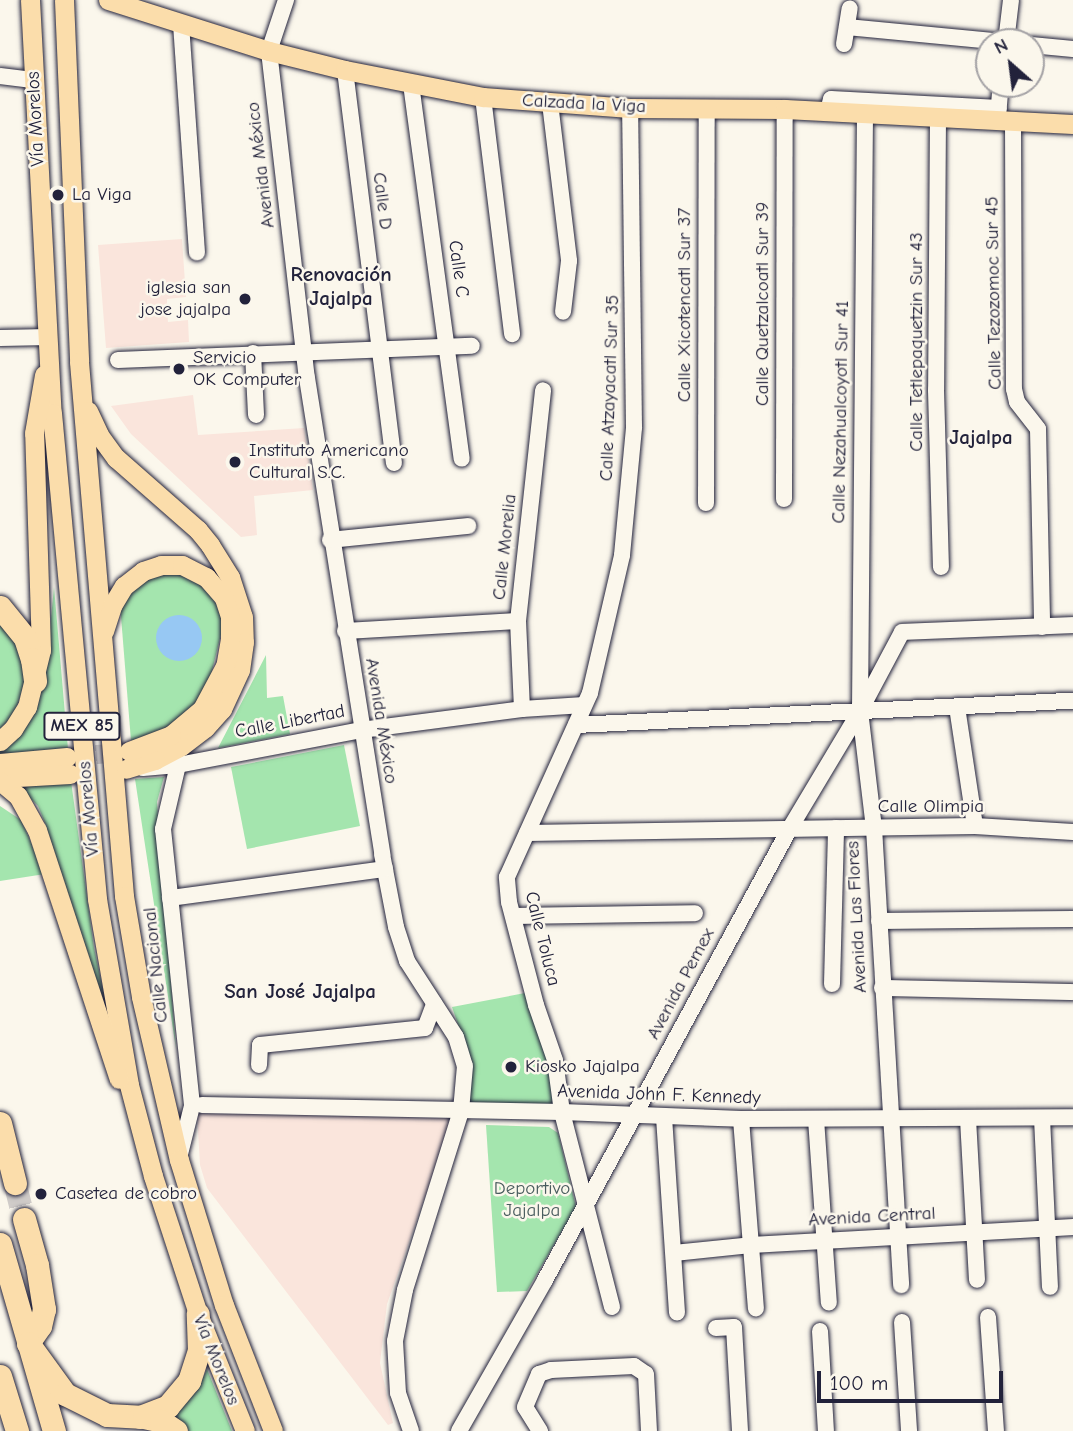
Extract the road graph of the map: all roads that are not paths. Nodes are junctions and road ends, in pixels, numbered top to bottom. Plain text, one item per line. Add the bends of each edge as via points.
1 (30, 0) edge
2 (64, 0) edge
3 (108, 0) edge
4 (286, 0) edge
5 (1011, 0) edge
6 (849, 8) dead end
7 (181, 24) junction
8 (847, 27) junction
9 (1006, 28) edge
10 (975, 39) edge
11 (844, 44) dead end
12 (1045, 46) edge
13 (1073, 49) edge
14 (269, 51) junction
15 (345, 70) junction
16 (0, 76) edge
17 (33, 80) junction
18 (411, 84) junction
19 (483, 97) junction
20 (1002, 98) edge
21 (550, 103) junction
22 (630, 108) junction
23 (707, 108) junction
24 (785, 109) junction
25 (828, 111) junction
26 (865, 114) junction
27 (1004, 116) junction
28 (938, 117) junction
29 (1073, 124) edge
30 (197, 251) dead end
31 (563, 313) dead end
32 (512, 334) dead end
33 (49, 337) junction
34 (0, 338) edge
35 (472, 346) dead end
36 (448, 347) junction
37 (380, 349) junction
38 (304, 351) junction
39 (253, 353) junction
40 (50, 358) junction
41 (118, 360) dead end
42 (543, 390) dead end
43 (82, 394) junction
44 (256, 415) dead end
45 (462, 459) dead end
46 (394, 463) dead end
47 (784, 499) dead end
48 (706, 503) dead end
49 (468, 526) dead end
50 (330, 540) junction
51 (941, 567) dead end
52 (0, 607) edge
53 (518, 621) junction
54 (1073, 625) edge
55 (1042, 627) junction
56 (345, 631) junction
57 (102, 650) junction
58 (35, 681) junction
59 (1073, 701) edge
60 (584, 705) junction
61 (957, 707) junction
62 (522, 709) junction
63 (860, 711) junction
64 (576, 725) junction
65 (361, 730) junction
66 (0, 741) edge
67 (0, 763) edge
68 (128, 763) junction
69 (178, 765) junction
70 (0, 780) edge
71 (975, 826) junction
72 (790, 828) junction
73 (836, 828) junction
74 (874, 828) junction
75 (1073, 832) edge
76 (527, 833) junction
77 (385, 869) junction
78 (170, 898) junction
79 (695, 913) dead end
80 (514, 916) junction
81 (1073, 919) edge
82 (878, 921) junction
83 (832, 984) dead end
84 (882, 988) junction
85 (1073, 992) edge
86 (433, 1004) junction
87 (259, 1065) dead end
88 (202, 1105) dead end
89 (461, 1111) junction
90 (562, 1112) junction
91 (136, 1114) junction
92 (634, 1115) junction
93 (664, 1117) junction
94 (1073, 1117) edge
95 (1042, 1118) junction
96 (741, 1119) junction
97 (816, 1119) junction
98 (968, 1119) junction
99 (891, 1121) junction
100 (0, 1122) edge
101 (179, 1160) junction
102 (15, 1183) tunnel mouth
103 (587, 1203) junction
104 (24, 1219) tunnel mouth
105 (1073, 1227) edge
106 (1047, 1228) junction
107 (973, 1232) junction
108 (897, 1237) junction
109 (825, 1241) junction
110 (0, 1244) edge
111 (751, 1245) junction
112 (674, 1253) junction
113 (977, 1280) dead end
114 (901, 1285) dead end
115 (1050, 1287) dead end
116 (829, 1303) dead end
117 (612, 1307) dead end
118 (756, 1308) dead end
119 (677, 1313) dead end
120 (198, 1314) junction
121 (988, 1317) dead end
122 (902, 1322) dead end
123 (716, 1328) dead end
124 (820, 1331) dead end
125 (28, 1343) junction
126 (0, 1376) edge
127 (144, 1417) junction
128 (411, 1429) edge
129 (17, 1431) edge
130 (54, 1431) edge
131 (176, 1431) edge
132 (245, 1431) edge
133 (273, 1431) edge
134 (459, 1431) edge
135 (540, 1431) edge
136 (649, 1431) edge
137 (740, 1431) edge
138 (826, 1431) edge
139 (909, 1431) edge
140 (996, 1431) edge

1 - 17 main road, Vía Morelos / MEX 85
2 - 43 main road, Vía Morelos / MEX 85
3 - 7 main road, Calzada la Viga
4 - 14 street, Avenida México
5 - 9 street
6 - 8 street
7 - 14 main road, Calzada la Viga
7 - 30 street
8 - 10 street
8 - 11 street
12 - 13 street
14 - 15 main road, Calzada la Viga
14 - 38 street, Avenida México
15 - 18 main road, Calzada la Viga
15 - 37 street, Calle D
16 - 17 street
17 - 33 main road, Vía Morelos / MEX 85
18 - 19 main road, Calzada la Viga
18 - 36 street, Calle C
19 - 21 main road, Calzada la Viga
19 - 32 street
20 - 27 street, Calle Tezozomoc Sur 45
21 - 22 main road, Calzada la Viga
21 - 31 street via 569,261
22 - 23 main road, Calzada la Viga
22 - 60 street, Calle Atzayacatl Sur 35 via 634,427 622,555
23 - 24 main road, Calzada la Viga
23 - 48 street, Calle Xicotencatl Sur 37
24 - 25 main road, Calzada la Viga
24 - 47 street, Calle Quetzalcoatl Sur 39
25 - 26 main road, Calzada la Viga
25 - 27 street via 831,99
26 - 28 main road, Calzada la Viga
26 - 63 street, Calle Nezahualcoyotl Sur 41
27 - 28 main road, Calzada la Viga
27 - 29 main road, Calzada la Viga
27 - 55 street, Calle Tezozomoc Sur 45 via 1014,389 1017,402 1038,429
28 - 51 street, Calle Tetlepaquetzin Sur 43 via 936,390
33 - 34 street
33 - 40 main road, Vía Morelos / MEX 85
35 - 36 street
36 - 37 street
36 - 45 street, Calle C
37 - 38 street
37 - 46 street, Calle D
38 - 39 street
38 - 50 street, Avenida México
39 - 41 street
39 - 44 street
40 - 58 main road via 34,433 41,650
40 - 91 main road, Vía Morelos / MEX 85 via 97,899
42 - 53 street, Calle Morelia
43 - 57 main road, Vía Morelos / MEX 85
43 - 68 main road via 107,447 210,545 230,577 243,617 240,670 222,709 181,746
49 - 50 street
50 - 56 street, Avenida México
52 - 58 highway via 25,638
53 - 56 street
53 - 62 street, Calle Morelia
54 - 55 street
55 - 63 street, Avenida Pemex via 902,632
56 - 65 street, Avenida México
57 - 68 main road via 119,594 130,580 151,567 172,564 199,572 219,590 227,607 228,653 209,699 193,719
57 - 101 main road, Vía Morelos / MEX 85 via 124,896 141,997
58 - 66 main road via 20,719
59 - 61 street
60 - 62 street, Calle Libertad
60 - 64 street, Calle Toluca
61 - 63 street
61 - 71 street
62 - 65 street, Calle Libertad
63 - 64 street
63 - 72 street, Avenida Pemex
63 - 74 street, Avenida Las Flores
64 - 76 street, Calle Toluca
65 - 69 street, Calle Libertad
65 - 77 street, Avenida México
67 - 70 main road via 69,766
68 - 69 street, Calle Libertad
69 - 78 street, Calle Nacional via 163,829
70 - 91 main road via 18,796 37,830 113,1065
71 - 74 street, Calle Olimpia
71 - 75 street, Calle Olimpia
72 - 73 street, Calle Olimpia
72 - 76 street, Calle Olimpia
72 - 92 street, Avenida Pemex
73 - 74 street, Calle Olimpia
73 - 83 street
74 - 82 street, Avenida Las Flores
76 - 80 street, Calle Toluca via 507,877
77 - 78 street
77 - 86 street, Avenida México via 408,961
78 - 101 street, Calle Nacional via 192,1106
79 - 80 street
80 - 90 street, Calle Toluca via 555,1060
81 - 82 street
82 - 84 street, Avenida Las Flores
84 - 85 street
84 - 99 street, Avenida Las Flores
86 - 87 street via 425,1028 260,1045
86 - 89 street, Avenida México via 456,1037 465,1066
88 - 89 street, Avenida John F. Kennedy
89 - 90 street, Avenida John F. Kennedy
89 - 128 street, Avenida México via 405,1290 395,1340 398,1393
90 - 92 street, Avenida John F. Kennedy
90 - 103 street, Calle Toluca
91 - 120 main road, Vía Morelos / MEX 85
92 - 93 street, Avenida John F. Kennedy
92 - 103 street, Avenida Pemex
93 - 96 street, Avenida John F. Kennedy
93 - 112 street
94 - 95 street, Avenida John F. Kennedy
95 - 98 street, Avenida John F. Kennedy
95 - 106 street
96 - 97 street, Avenida John F. Kennedy
96 - 111 street
97 - 99 street, Avenida John F. Kennedy
97 - 109 street
98 - 99 street, Avenida John F. Kennedy
98 - 107 street
99 - 108 street, Avenida Las Flores
100 - 102 highway
101 - 133 main road, Vía Morelos / MEX 85 via 225,1306
103 - 117 street, Calle Toluca
103 - 134 street, Avenida Pemex
104 - 125 highway via 44,1309 40,1326
105 - 106 street, Avenida Central
106 - 107 street, Avenida Central
106 - 115 street
107 - 108 street, Avenida Central
107 - 113 street
108 - 109 street, Avenida Central
108 - 114 street, Avenida Las Flores
109 - 111 street, Avenida Central
109 - 116 street
110 - 125 highway
111 - 112 street, Avenida Central
111 - 118 street
112 - 119 street
120 - 127 highway via 199,1351 188,1381 168,1406
120 - 132 main road, Vía Morelos / MEX 85
121 - 140 street
122 - 139 street
123 - 137 street via 734,1327
124 - 138 street
125 - 127 highway via 65,1394 107,1415
125 - 130 highway
126 - 129 highway
127 - 131 highway
135 - 136 street via 525,1406 544,1370 634,1366 646,1374

